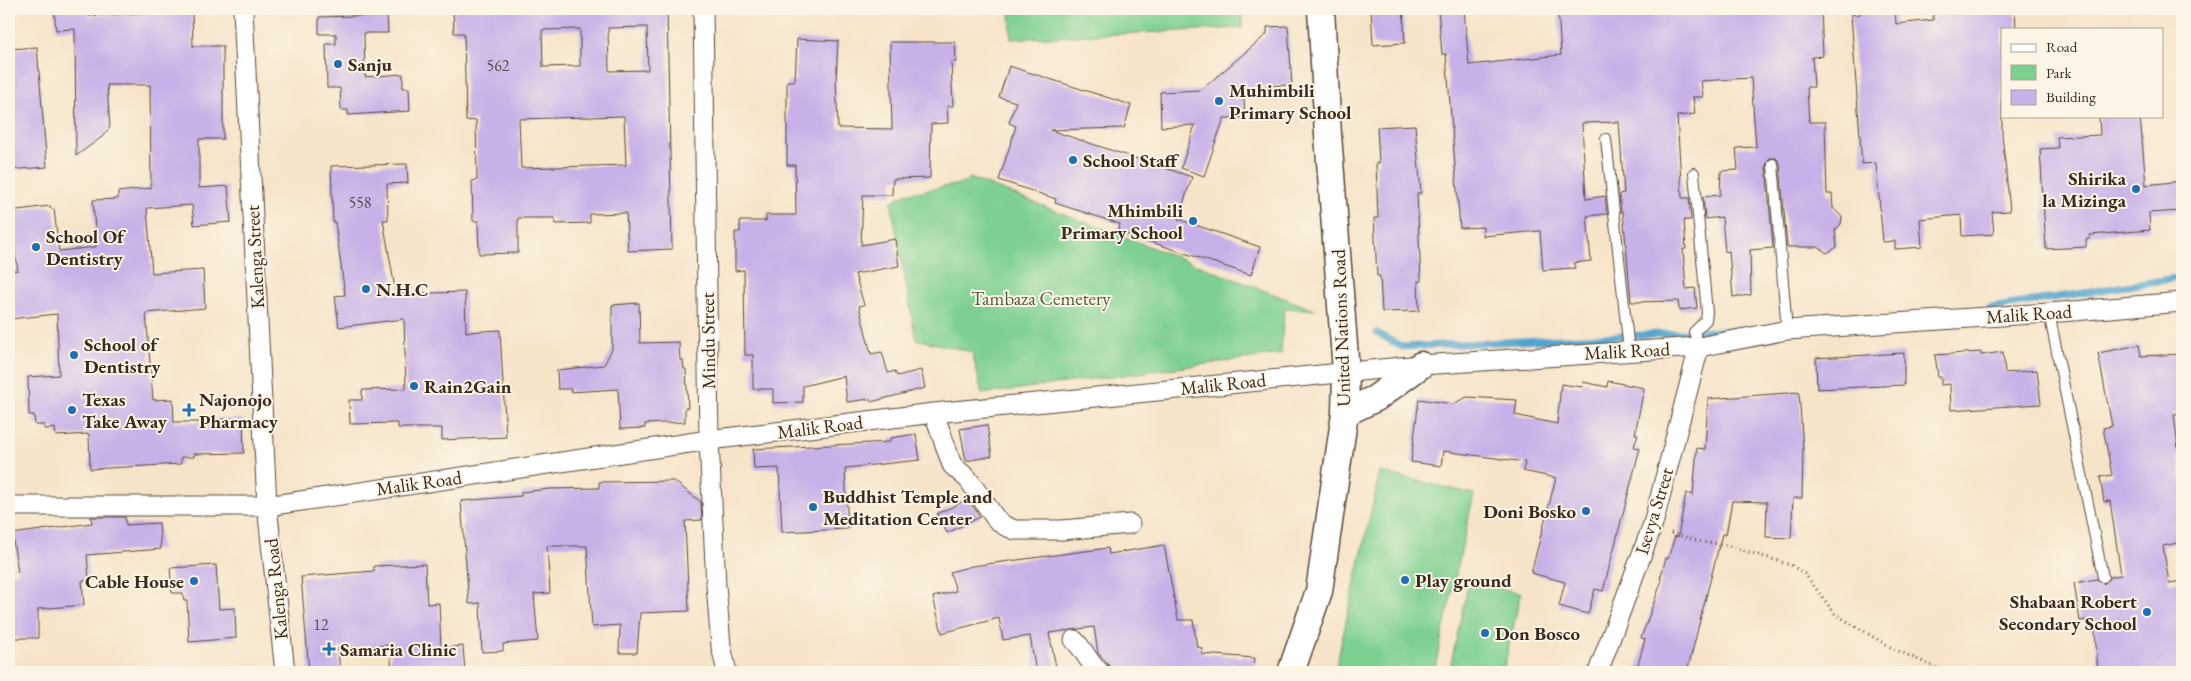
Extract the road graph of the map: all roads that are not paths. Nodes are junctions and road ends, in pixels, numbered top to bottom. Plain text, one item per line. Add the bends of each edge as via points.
1 (243, 9) edge
2 (703, 9) edge
3 (1321, 9) edge
4 (1606, 139) dead end
5 (1773, 164) dead end
6 (1694, 174) dead end
7 (2182, 302) edge
8 (2049, 313) junction
9 (1787, 330) junction
10 (1699, 347) junction
11 (1630, 351) junction
12 (1421, 365) junction
13 (1346, 371) junction
14 (1345, 413) junction
15 (934, 414) junction
16 (709, 440) junction
17 (9, 506) edge
18 (267, 506) junction
19 (1130, 524) dead end
20 (2103, 577) dead end
21 (1074, 640) dead end
22 (285, 672) edge
23 (727, 672) edge
24 (1100, 672) edge
25 (1291, 672) edge
26 (1598, 672) edge

1 - 18 street, Kalenga Street
2 - 16 street, Mindu Street
3 - 13 street, United Nations Road
4 - 11 lane
5 - 9 lane
6 - 10 lane via 1707,312 1706,320 1694,332
7 - 8 street, Malik Road
8 - 9 street, Malik Road
8 - 20 lane
9 - 10 street, Malik Road
10 - 11 street, Malik Road
10 - 26 street, Isevya Street via 1653,524
11 - 12 street, Malik Road
12 - 13 street, Malik Road
12 - 14 street via 1376,398
13 - 14 street, United Nations Road
13 - 15 street, Malik Road
14 - 25 street, United Nations Road via 1319,592
15 - 16 street, Malik Road
15 - 19 street via 952,465 968,479 996,519 1005,526 1015,530 1062,530
16 - 18 street, Malik Road
16 - 23 street, Mindu Street via 716,585
17 - 18 street, Malik Road
18 - 22 street, Kalenga Road
21 - 24 street via 1083,649 1091,666

